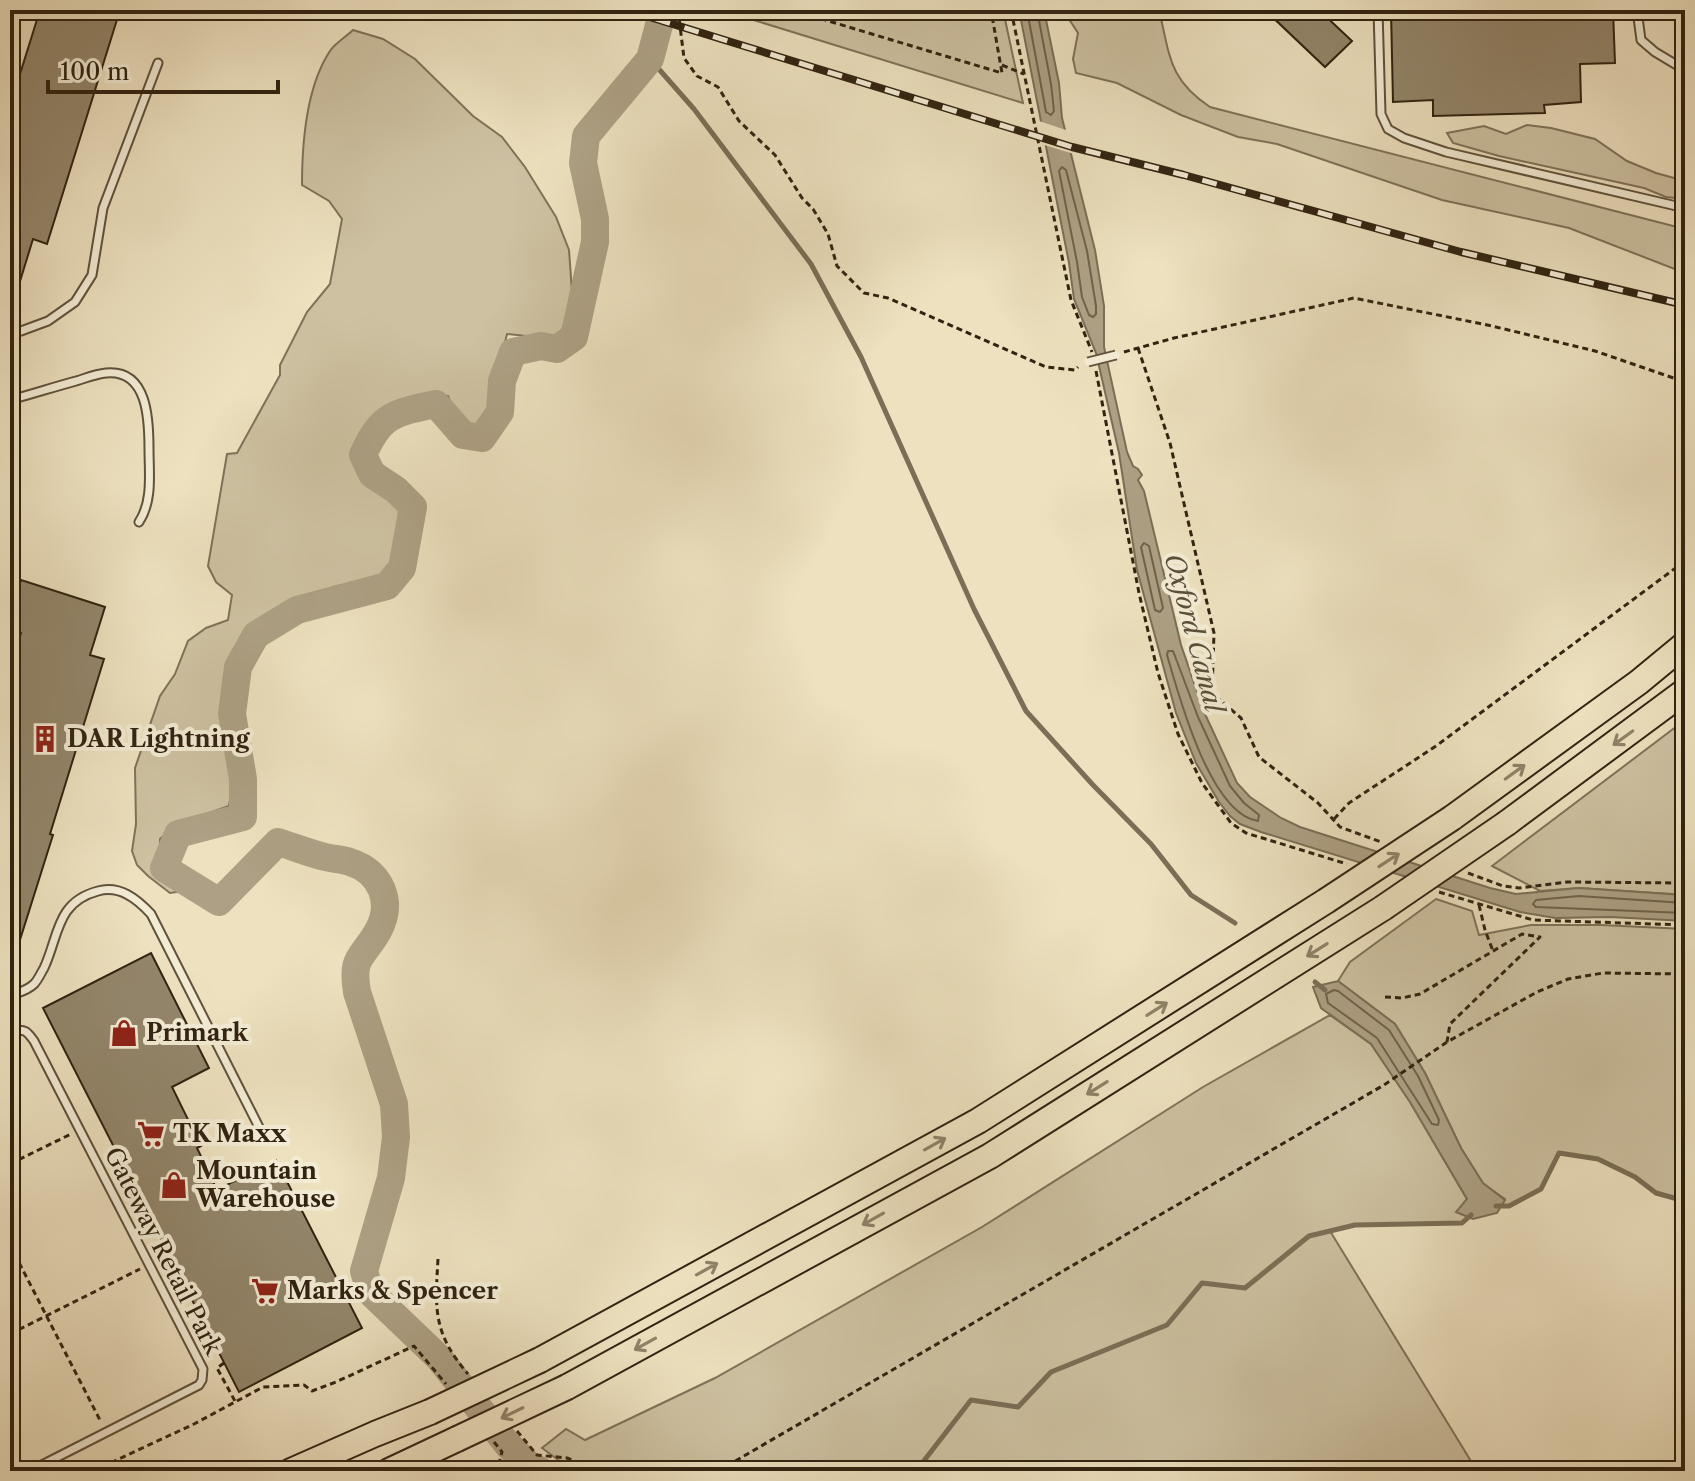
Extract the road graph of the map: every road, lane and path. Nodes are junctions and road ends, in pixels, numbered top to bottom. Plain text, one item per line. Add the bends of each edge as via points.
1 (678, 10) edge
2 (792, 10) edge
3 (991, 10) edge
4 (1011, 10) edge
5 (1378, 10) edge
6 (1637, 10) edge
7 (158, 63) dead end
8 (1002, 65) junction
9 (1685, 70) edge
10 (1024, 74) junction
11 (1685, 208) edge
12 (10, 332) edge
13 (1138, 348) junction
14 (1092, 352) dead end
15 (1116, 355) joint
16 (1088, 362) joint
17 (1095, 367) dead end
18 (1685, 382) edge
19 (10, 400) edge
20 (139, 522) dead end
21 (1685, 561) edge
22 (1685, 644) edge
23 (1685, 691) edge
24 (1333, 820) junction
25 (1384, 843) dead end
26 (1349, 864) dead end
27 (1458, 870) dead end
28 (1685, 883) edge
29 (1436, 891) dead end
30 (1479, 904) junction
31 (1685, 925) edge
32 (1493, 951) junction
33 (1685, 974) edge
34 (11, 995) edge
35 (1385, 997) dead end
36 (12, 1035) edge
37 (1447, 1042) junction
38 (79, 1130) junction
39 (265, 1139) dead end
40 (10, 1164) edge
41 (10, 1245) edge
42 (168, 1253) dead end
43 (148, 1265) junction
44 (47, 1315) junction
45 (10, 1334) edge
46 (414, 1346) dead end
47 (224, 1363) dead end
48 (236, 1403) junction
49 (106, 1432) junction
50 (375, 1434) junction
51 (502, 1452) dead end
52 (30, 1471) edge
53 (93, 1471) edge
54 (272, 1471) edge
55 (291, 1471) edge
56 (389, 1471) edge
57 (497, 1471) edge
58 (718, 1471) edge

1 - 16 path via 684,58 697,76 718,87 739,121 775,155 828,234 837,266 864,293 888,298 1046,367 1075,370
2 - 8 path via 1002,73
3 - 8 path
4 - 10 path
5 - 11 lane via 1381,114 1388,129 1446,152
6 - 9 lane via 1641,40
7 - 12 lane via 103,208 92,275 75,302 48,321
8 - 10 path
10 - 14 path via 1071,300
13 - 15 path
13 - 18 path via 1354,298 1595,351
13 - 24 path via 1170,443 1214,633 1212,693 1241,718 1259,757
15 - 16 lane, bridge
17 - 26 path via 1158,673 1178,734 1202,783 1231,823 1246,833
19 - 20 lane via 105,373 134,383 146,403 149,422 148,499
21 - 24 path via 1436,746 1349,803
50 -> 22 highway, bridge via 540,1360 978,1121 1452,818
23 -> 56 highway, bridge via 1383,908 990,1156 567,1387
24 - 25 path
27 - 28 path via 1519,888 1567,882
29 - 30 path
30 - 31 path via 1533,920
30 - 32 path
32 - 35 path via 1420,994
32 - 37 path via 1522,934 1540,937 1450,1024
33 - 37 path via 1603,973 1568,979
34 - 36 lane
34 - 39 lane via 36,983 59,921 70,906 89,893 124,892 151,914
36 - 38 lane, Gateway Retail Park via 20,1029 34,1041
37 - 58 path via 1384,1085
38 - 40 path
38 - 43 lane, Gateway Retail Park
41 - 44 path
42 - 43 path
43 - 44 path
43 - 49 lane, Gateway Retail Park via 203,1369 202,1380
44 - 45 path
44 - 49 path
46 - 48 path via 312,1391 304,1385 263,1387
47 - 48 path via 217,1368
48 - 53 path
49 - 52 lane, Gateway Retail Park
50 - 54 highway
50 - 55 highway
51 - 57 path

